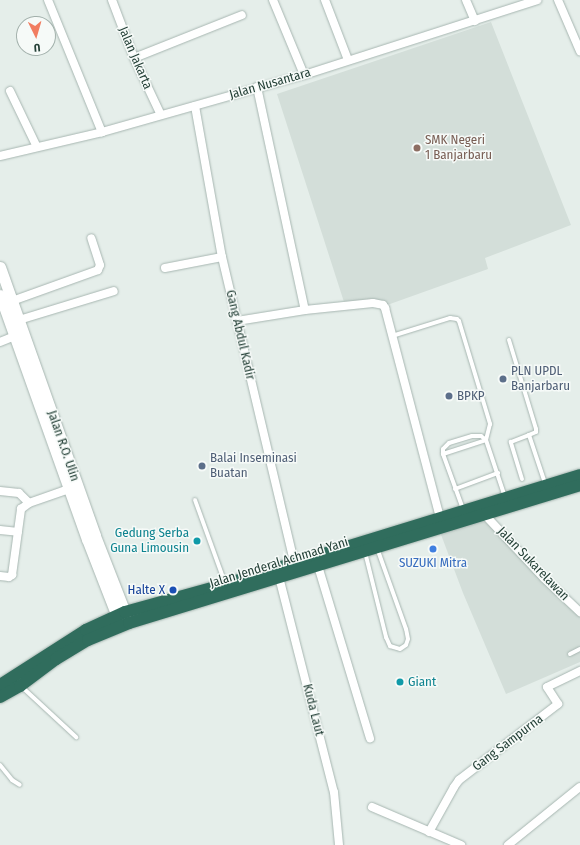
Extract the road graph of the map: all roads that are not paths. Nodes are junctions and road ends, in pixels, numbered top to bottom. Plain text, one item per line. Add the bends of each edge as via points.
1 (48, 0) edge
2 (112, 0) edge
3 (274, 0) edge
4 (325, 0) edge
5 (466, 0) edge
6 (534, 0) edge
7 (558, 0) edge
8 (242, 15) dead end
9 (475, 21) junction
10 (580, 51) edge
11 (134, 58) junction
12 (348, 60) junction
13 (304, 75) junction
14 (257, 88) junction
15 (10, 91) dead end
16 (195, 106) junction
17 (161, 115) junction
18 (102, 132) junction
19 (38, 147) junction
20 (0, 156) edge
21 (91, 238) dead end
22 (222, 257) junction
23 (0, 267) edge
24 (165, 268) dead end
25 (114, 291) dead end
26 (0, 295) edge
27 (12, 300) junction
28 (305, 310) junction
29 (19, 320) junction
30 (237, 321) junction
31 (15, 336) junction
32 (392, 336) junction
33 (509, 340) dead end
34 (0, 342) edge
35 (529, 435) junction
36 (486, 440) junction
37 (442, 454) junction
38 (498, 473) junction
39 (580, 475) edge
40 (522, 478) dead end
41 (580, 485) edge
42 (546, 486) junction
43 (69, 489) junction
44 (455, 489) junction
45 (0, 491) edge
46 (506, 498) junction
47 (195, 500) dead end
48 (29, 503) junction
49 (463, 511) junction
50 (485, 515) junction
51 (440, 518) junction
52 (0, 530) edge
53 (18, 532) junction
54 (397, 536) junction
55 (91, 537) junction
56 (376, 548) junction
57 (365, 551) junction
58 (294, 562) junction
59 (318, 566) junction
60 (0, 576) edge
61 (279, 577) junction
62 (226, 584) junction
63 (580, 612) edge
64 (123, 619) junction
65 (580, 649) edge
66 (570, 654) dead end
67 (580, 671) edge
68 (0, 685) edge
69 (20, 686) junction
70 (0, 697) edge
71 (76, 737) dead end
72 (370, 738) dead end
73 (0, 765) edge
74 (20, 785) dead end
75 (580, 787) edge
76 (372, 807) dead end
77 (429, 832) junction
78 (339, 845) edge
79 (461, 845) edge
80 (508, 845) edge

1 - 18 street
2 - 11 street, Jalan Jakarta
3 - 13 street
4 - 12 street
5 - 9 street
6 - 9 street, Jalan Nusantara
7 - 10 street
8 - 11 street
9 - 12 street, Jalan Nusantara
11 - 17 street, Jalan Jakarta
12 - 13 street, Jalan Nusantara
13 - 14 street, Jalan Nusantara
14 - 16 street, Jalan Nusantara
14 - 28 street
15 - 19 street
16 - 17 street, Jalan Nusantara
16 - 22 street, Gang Abdul Kadir
17 - 18 street, Jalan Nusantara
18 - 19 street, Jalan Nusantara
19 - 20 street, Jalan Nusantara
21 - 27 street via 100,265 98,270
22 - 24 street
22 - 30 street, Gang Abdul Kadir
23 - 27 main road, Jalan R.O. Ulin
25 - 29 street
26 - 31 main road, Jalan R.O. Ulin
27 - 29 main road, Jalan R.O. Ulin
28 - 30 street
28 - 32 street via 379,304 385,308
29 - 55 main road, Jalan R.O. Ulin
30 - 58 street, Gang Abdul Kadir
31 - 34 street
31 - 43 main road, Jalan R.O. Ulin
32 - 36 lane via 450,318 459,321 489,420
32 - 51 street
33 - 35 lane via 536,429 536,432
35 - 40 lane via 511,442
35 - 42 lane
36 - 37 lane
36 - 37 lane via 481,436 472,436 449,443
36 - 38 lane
37 - 44 lane
38 - 44 lane
38 - 46 lane
39 - 42 highway, Jalan Jenderal Achmad Yani
41 - 50 highway, Jalan Jenderal Achmad Yani
42 - 46 highway, Jalan Jenderal Achmad Yani
43 - 48 street
43 - 55 main road, Jalan R.O. Ulin
44 - 49 lane
45 - 48 street via 19,493
46 - 49 highway, Jalan Jenderal Achmad Yani
47 - 62 lane
48 - 53 street via 21,509
49 - 51 highway, Jalan Jenderal Achmad Yani
50 - 54 highway, Jalan Jenderal Achmad Yani
50 - 63 street, Jalan Sukarelawan
51 - 54 highway, Jalan Jenderal Achmad Yani
52 - 53 street
53 - 60 street via 11,577
54 - 56 highway, Jalan Jenderal Achmad Yani
54 - 58 highway, Jalan Jenderal Achmad Yani
55 - 64 main road, Jalan R.O. Ulin
56 - 57 highway, Jalan Jenderal Achmad Yani
56 - 57 lane via 406,629 408,639 406,645 400,649 390,646 386,637
57 - 59 highway, Jalan Jenderal Achmad Yani
58 - 62 highway, Jalan Jenderal Achmad Yani
59 - 61 highway, Jalan Jenderal Achmad Yani
59 - 72 street
61 - 64 highway, Jalan Jenderal Achmad Yani
61 - 78 street, Kuda Laut via 332,785
62 - 64 highway, Jalan Jenderal Achmad Yani
64 - 68 highway, Jalan Jenderal Achmad Yani via 86,630
64 - 69 highway, Jalan Jenderal Achmad Yani via 56,659
65 - 66 lane
67 - 77 street, Gang Sampurna via 547,687 558,704 460,780
69 - 70 highway, Jalan Jenderal Achmad Yani
69 - 71 lane
73 - 74 lane via 12,780
75 - 80 street
76 - 77 street
77 - 79 street

